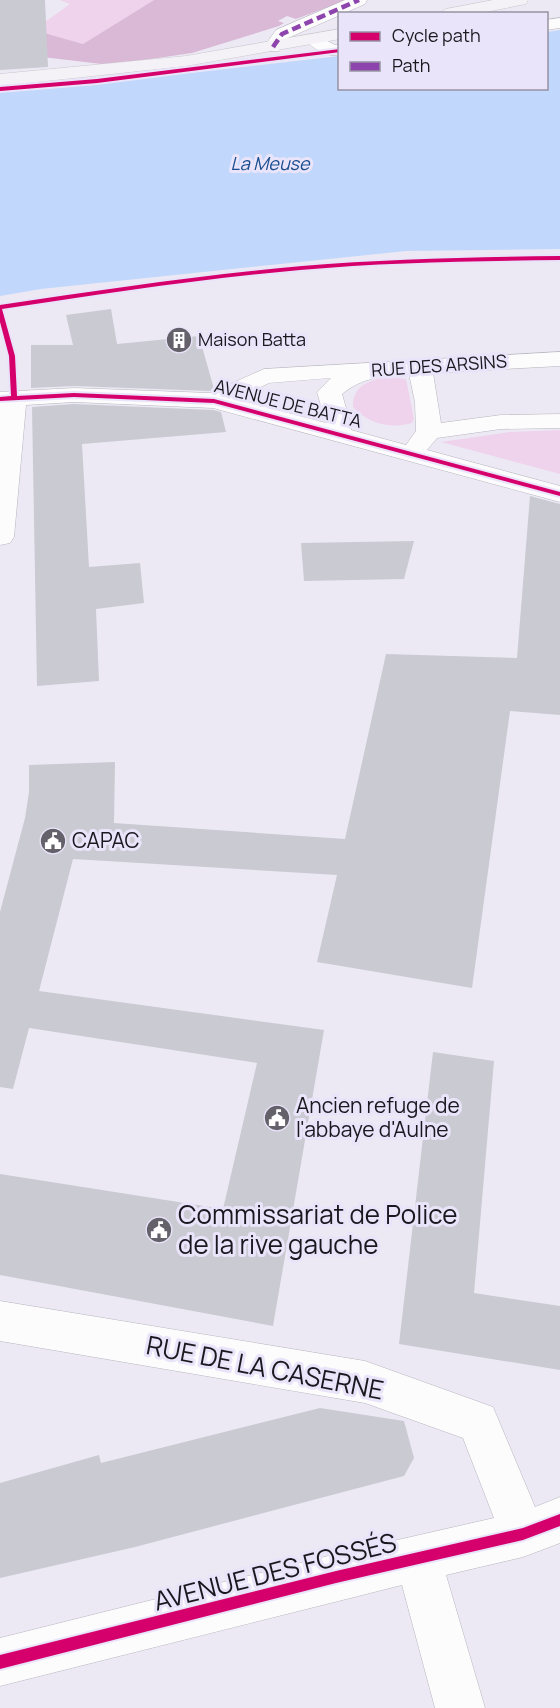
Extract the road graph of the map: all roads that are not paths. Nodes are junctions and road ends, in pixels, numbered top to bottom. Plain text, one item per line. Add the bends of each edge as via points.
1 (359, 0) edge
2 (520, 0) edge
3 (457, 12) edge
4 (338, 34) edge
5 (314, 39) junction
6 (273, 47) junction
7 (338, 50) edge
8 (0, 80) edge
9 (560, 359) edge
10 (420, 368) junction
11 (371, 369) junction
12 (7, 399) edge
13 (214, 401) junction
14 (560, 421) edge
15 (429, 432) junction
16 (338, 433) junction
17 (411, 454) junction
18 (560, 494) edge
19 (0, 537) edge
20 (0, 1321) edge
21 (541, 1527) edge
22 (418, 1558) junction
23 (0, 1662) edge
24 (460, 1708) edge

1 - 6 street via 282,34
2 - 3 main road
4 - 5 main road
5 - 6 main road
5 - 7 street via 331,51
6 - 8 main road via 105,72
9 - 10 street, RUE DES ARSINS
10 - 11 street, RUE DES ARSINS
10 - 15 street
11 - 13 street via 264,376
11 - 16 street, RUE DES ARSINS via 345,379 329,392
12 - 13 street, AVENUE DE BATTA via 74,395
12 - 19 street
13 - 16 street, AVENUE DE BATTA
14 - 15 street via 501,422
15 - 17 street
16 - 17 street, AVENUE DE BATTA
17 - 18 street, AVENUE DE BATTA
20 - 21 street, RUE DE LA CASERNE via 366,1382 478,1422
21 - 22 street, AVENUE DES FOSSÉS
22 - 23 street, AVENUE DES FOSSÉS
22 - 24 street

